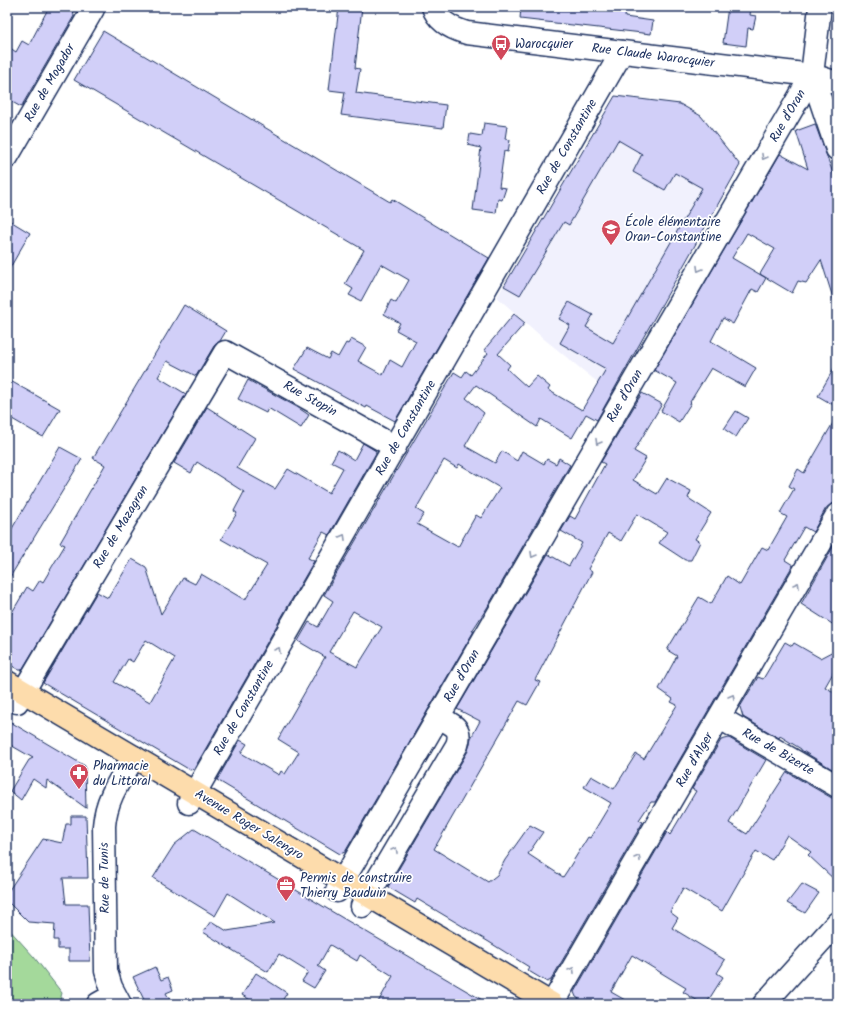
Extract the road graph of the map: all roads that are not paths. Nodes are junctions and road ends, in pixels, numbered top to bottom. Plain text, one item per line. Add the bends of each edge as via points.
1 (433, 7) edge
2 (820, 7) edge
3 (96, 8) edge
4 (622, 52) junction
5 (812, 75) junction
6 (837, 83) edge
7 (837, 149) edge
8 (7, 157) edge
9 (225, 352) joint
10 (395, 447) junction
11 (837, 515) edge
12 (14, 693) edge
13 (438, 717) junction
14 (720, 718) junction
15 (131, 762) junction
16 (837, 786) edge
17 (192, 798) junction
18 (340, 885) junction
19 (365, 901) junction
20 (837, 923) edge
21 (111, 1001) edge
22 (528, 1004) edge
23 (552, 1004) edge
24 (764, 1004) edge

1 - 4 street, Rue Claude Warocquier via 440,18 449,25 467,33
2 - 5 street
3 - 8 street, Rue de Mogador
4 - 5 street, Rue Claude Warocquier
4 - 10 street, Rue de Constantine
5 - 6 street, Rue Claude Warocquier
5 - 7 street
5 -> 13 street, Rue d'Oran
9 - 10 street, Rue Stopin
9 - 12 street, Rue de Mazagran
17 -> 10 street, Rue de Constantine
14 -> 11 street, Rue d'Alger
12 - 15 main road, Avenue Roger Salengro
13 - 18 street, Rue d'Oran
19 -> 13 street, Rue d'Oran via 457,745 459,738 456,727
14 - 16 street, Rue de Bizerte
23 -> 14 street, Rue d'Alger
15 - 17 main road, Avenue Roger Salengro
15 - 21 street, Rue de Tunis via 109,799 104,826 106,962
17 - 18 main road, Avenue Roger Salengro
18 - 19 main road, Avenue Roger Salengro
19 - 22 main road, Avenue Roger Salengro
19 - 23 main road, Avenue Roger Salengro
20 - 24 street

